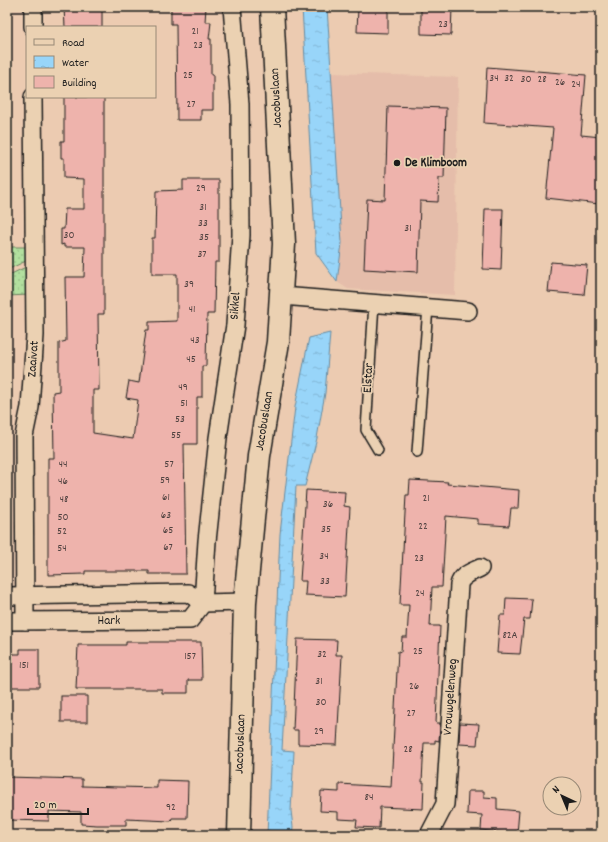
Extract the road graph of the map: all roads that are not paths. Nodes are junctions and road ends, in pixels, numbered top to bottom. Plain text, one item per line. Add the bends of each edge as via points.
1 (33, 7) edge
2 (232, 7) edge
3 (272, 7) edge
4 (33, 26) edge
5 (34, 98) edge
6 (282, 296) junction
7 (374, 303) junction
8 (428, 307) junction
9 (468, 310) dead end
10 (378, 450) dead end
11 (417, 452) dead end
12 (480, 568) dead end
13 (7, 596) edge
14 (25, 596) junction
15 (246, 602) junction
16 (203, 603) junction
17 (25, 621) junction
18 (7, 622) edge
19 (239, 835) edge
20 (429, 835) edge

1 - 4 street
2 - 16 street, Sikkel via 240,104 241,235 235,325 217,446
3 - 6 main road, Jacobuslaan via 284,244
5 - 14 street, Zaaivat via 35,335 30,407 24,436
6 - 7 street
6 - 15 main road, Jacobuslaan via 278,342 259,456
7 - 8 street
7 - 10 lane, Elstar via 366,430
8 - 9 street
8 - 11 lane
12 - 20 street, Vrouwgelenweg via 464,576 459,585 445,804
13 - 14 street, Hark
14 - 16 street, Hark via 188,593
14 - 17 street, Zaaivat
15 - 16 street
15 - 19 main road, Jacobuslaan
16 - 17 street, Hark via 190,620
17 - 18 street, Hark

